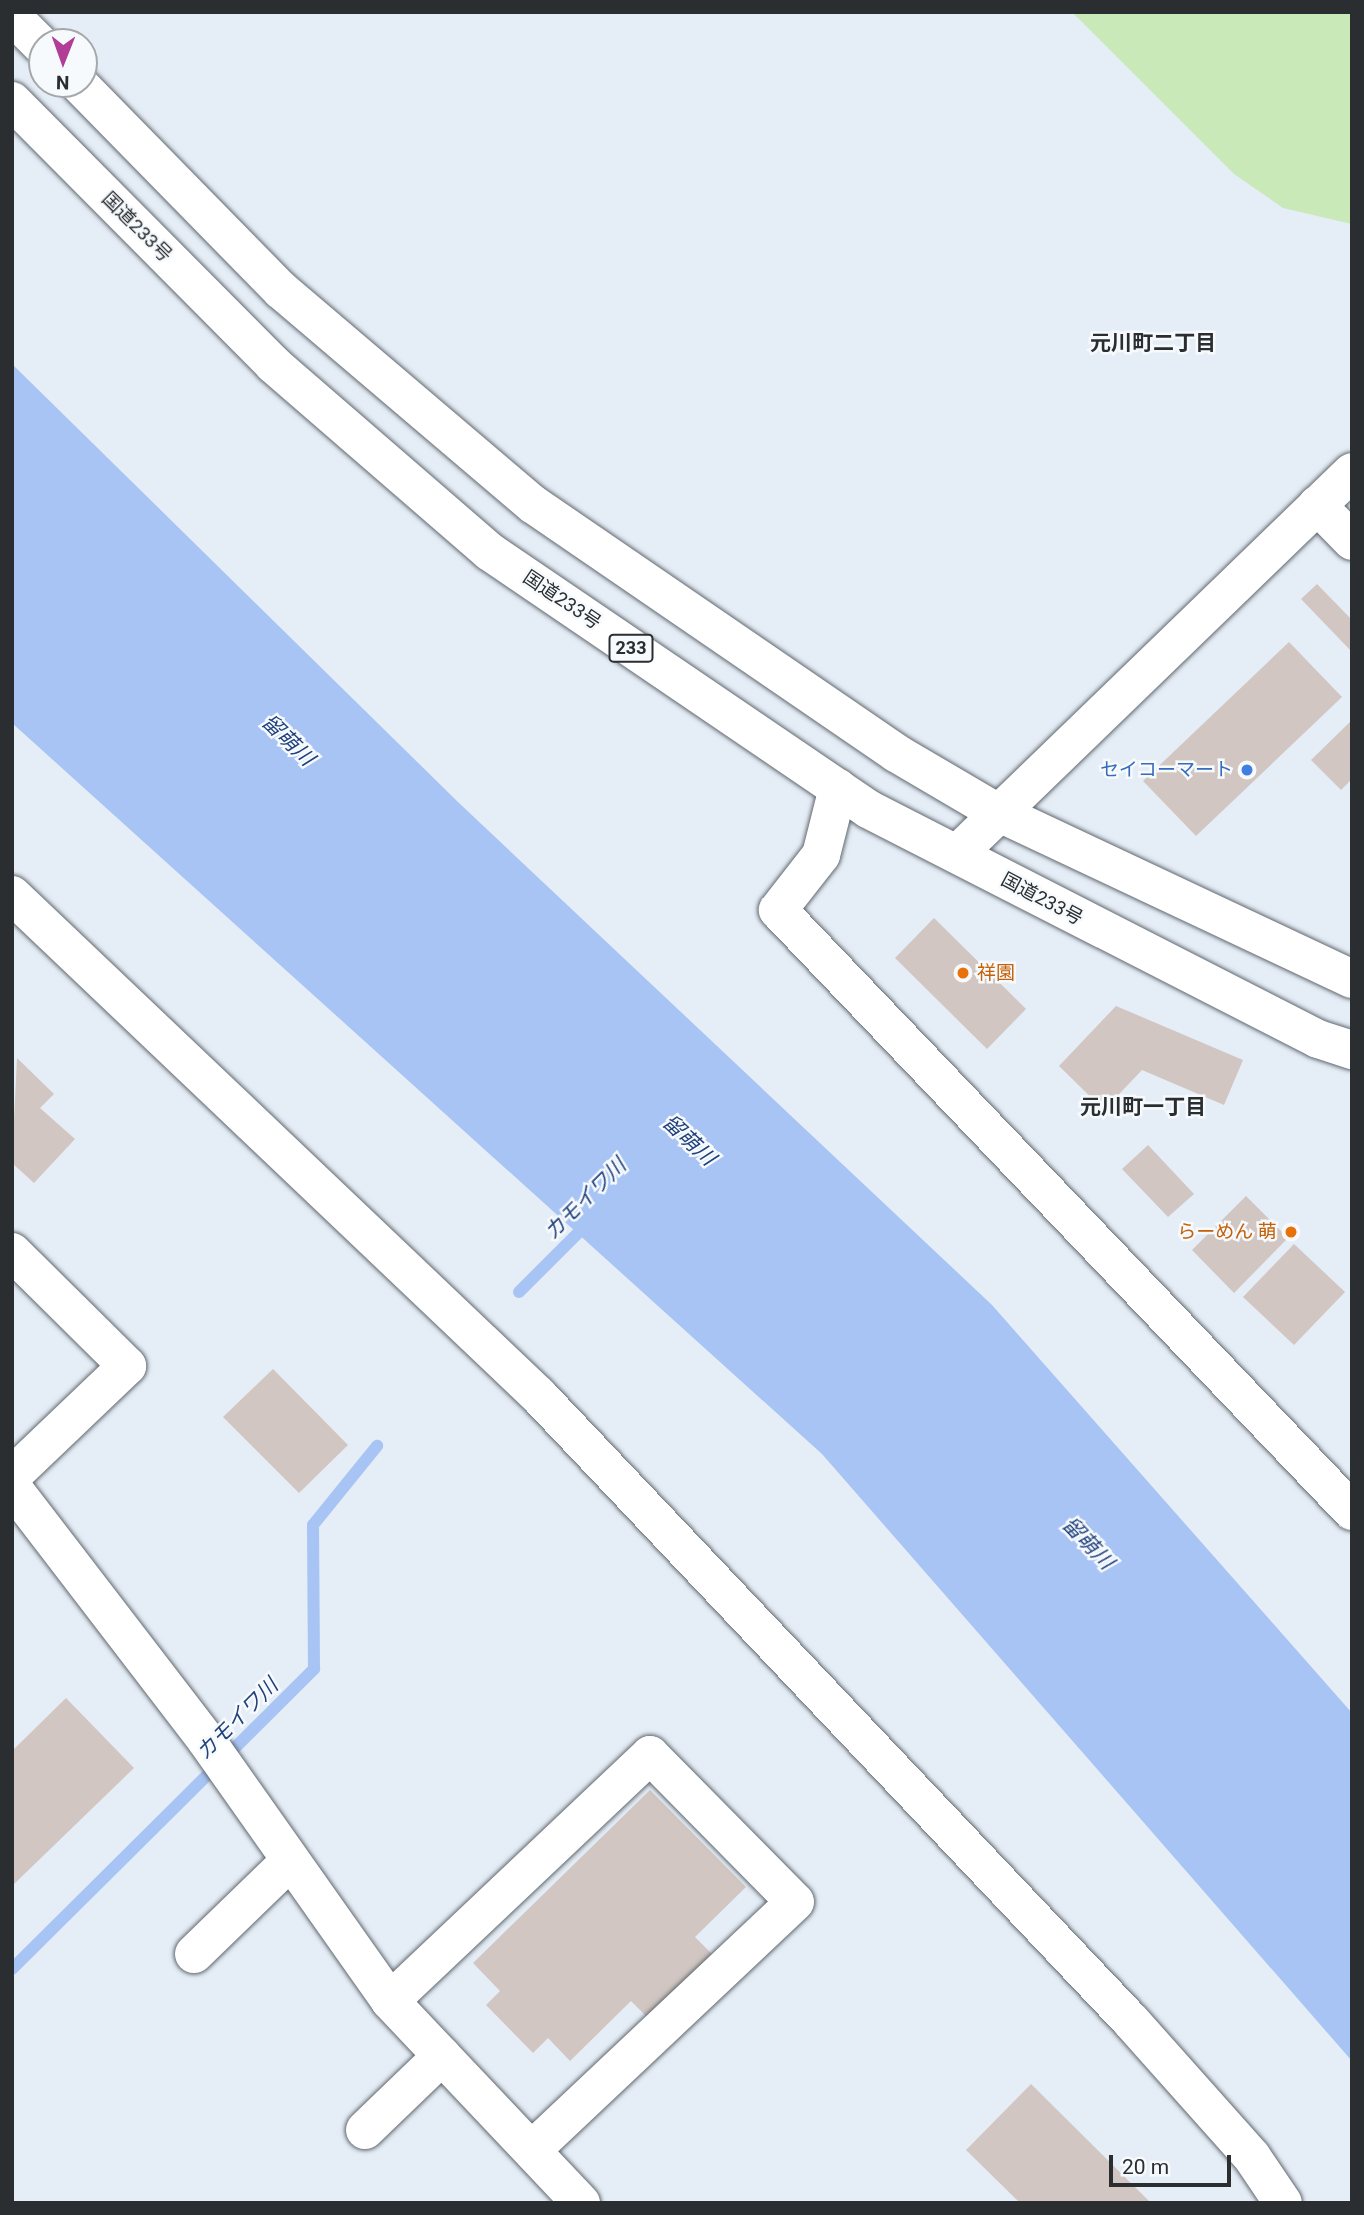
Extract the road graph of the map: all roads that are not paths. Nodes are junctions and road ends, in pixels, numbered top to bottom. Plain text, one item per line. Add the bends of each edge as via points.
1 (12, 16) edge
2 (28, 32) edge
3 (93, 98) edge
4 (12, 101) edge
5 (1352, 472) edge
6 (1317, 505) junction
7 (1352, 541) edge
8 (838, 788) junction
9 (995, 811) junction
10 (957, 854) junction
11 (12, 895) edge
12 (1352, 979) edge
13 (1352, 1050) edge
14 (12, 1252) edge
15 (12, 1476) edge
16 (12, 1487) edge
17 (1352, 1511) edge
18 (289, 1861) junction
19 (194, 1954) dead end
20 (390, 2001) junction
21 (442, 2056) junction
22 (365, 2130) dead end
23 (532, 2150) junction
24 (581, 2203) edge
25 (1283, 2203) edge

1 - 2 main road
3 - 9 main road via 281,290 534,505 896,753
4 - 8 main road, 国道233号 / 233 via 272,364 490,552
5 - 6 main road
6 - 7 main road
6 - 9 main road
8 - 10 main road, 国道233号 / 233
8 - 17 main road via 821,855 778,910
9 - 10 main road
9 - 12 main road
10 - 13 main road, 国道233号 / 233 via 1318,1039
11 - 25 main road via 539,1396 1130,2020 1252,2157
14 - 15 main road via 127,1366
16 - 18 main road via 206,1740
18 - 19 main road
18 - 20 main road
20 - 21 main road
20 - 23 main road via 650,1755 795,1902
21 - 22 main road
21 - 23 main road
23 - 24 main road

